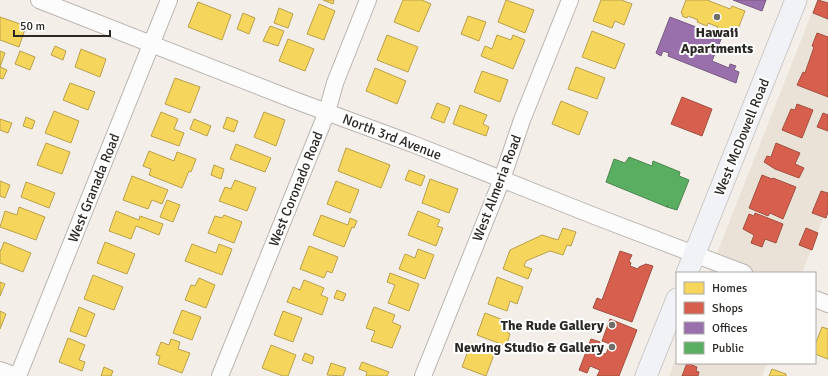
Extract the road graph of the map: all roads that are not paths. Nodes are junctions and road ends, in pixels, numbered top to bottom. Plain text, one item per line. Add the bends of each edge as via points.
1 (39, 0) edge
2 (169, 0) edge
3 (368, 0) edge
4 (570, 0) edge
5 (796, 0) edge
6 (152, 43) junction
7 (327, 112) junction
8 (502, 179) junction
9 (691, 264) edge
10 (738, 272) edge
11 (816, 299) edge
12 (676, 301) edge
13 (828, 304) edge
14 (0, 370) edge
15 (17, 376) edge
16 (220, 376) edge
17 (423, 376) edge
18 (646, 376) edge

1 - 6 street, North 3rd Avenue
2 - 6 street, West Granada Road
3 - 7 street, West Coronado Road via 335,83
4 - 8 street, West Almeria Road via 522,120
5 - 9 main road, West McDowell Road
6 - 7 street, North 3rd Avenue
6 - 15 street, West Granada Road
7 - 8 street, North 3rd Avenue
7 - 16 street, West Coronado Road
8 - 9 street, North 3rd Avenue
8 - 17 street, West Almeria Road
9 - 10 street, North 3rd Avenue
11 - 13 street
12 - 18 main road
14 - 15 street

